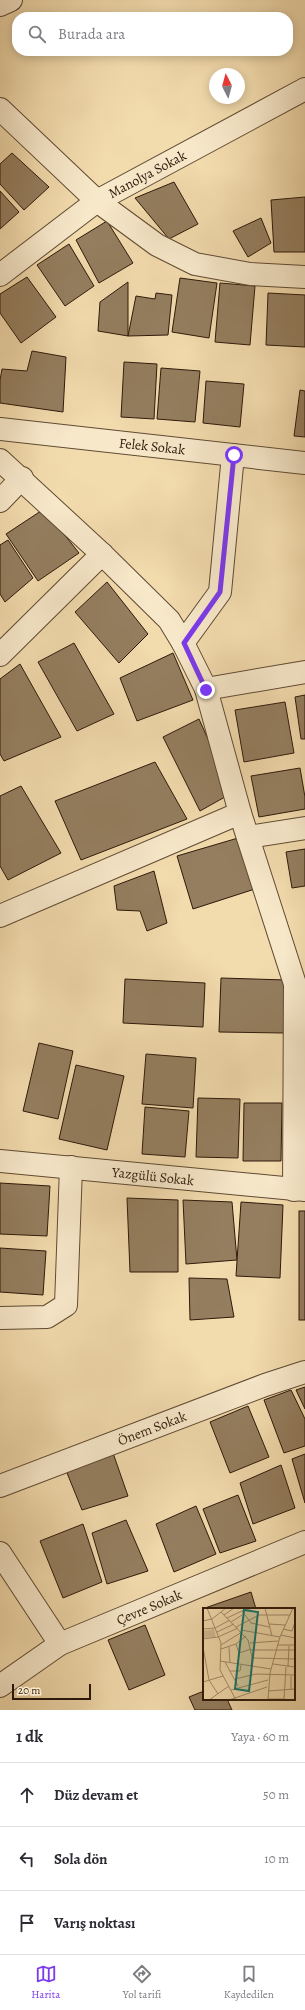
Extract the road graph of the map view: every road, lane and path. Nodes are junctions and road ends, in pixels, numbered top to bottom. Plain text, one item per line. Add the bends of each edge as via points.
1 (11, 0) edge
2 (0, 5) edge
3 (305, 88) edge
4 (0, 109) edge
5 (97, 202) junction
6 (0, 275) edge
7 (305, 277) edge
8 (0, 429) edge
9 (234, 455) junction
10 (0, 460) edge
11 (305, 463) edge
12 (22, 478) junction
13 (0, 501) edge
14 (102, 554) junction
15 (184, 643) junction
16 (0, 655) edge
17 (305, 672) edge
18 (206, 690) junction
19 (240, 813) junction
20 (305, 828) edge
21 (248, 837) junction
22 (0, 916) edge
23 (300, 998) edge
24 (0, 1161) edge
25 (71, 1167) junction
26 (299, 1190) edge
27 (0, 1318) edge
28 (305, 1372) edge
29 (0, 1486) edge
30 (305, 1542) edge
31 (0, 1553) edge
32 (60, 1644) junction
33 (0, 1686) edge

1 - 2 street
3 - 5 street, Manolya Sokak
4 - 5 street
5 - 6 street, Manolya Sokak
5 - 7 street via 157,245 195,264 250,274
8 - 9 street, Felek Sokak
9 - 11 street, Felek Sokak
9 - 15 street via 220,592
10 - 12 street
12 - 13 street
12 - 14 street
14 - 15 street via 169,620
14 - 16 street
15 - 18 street
17 - 18 street
18 - 19 street
19 - 21 street
19 - 22 street
20 - 21 street
21 - 23 street
23 - 26 street
24 - 25 street, Yazgülü Sokak
25 - 26 street, Yazgülü Sokak
25 - 27 street via 66,1305 47,1316
28 - 29 street, Önem Sokak
30 - 32 street, Çevre Sokak
31 - 32 street
32 - 33 street, Çevre Sokak

